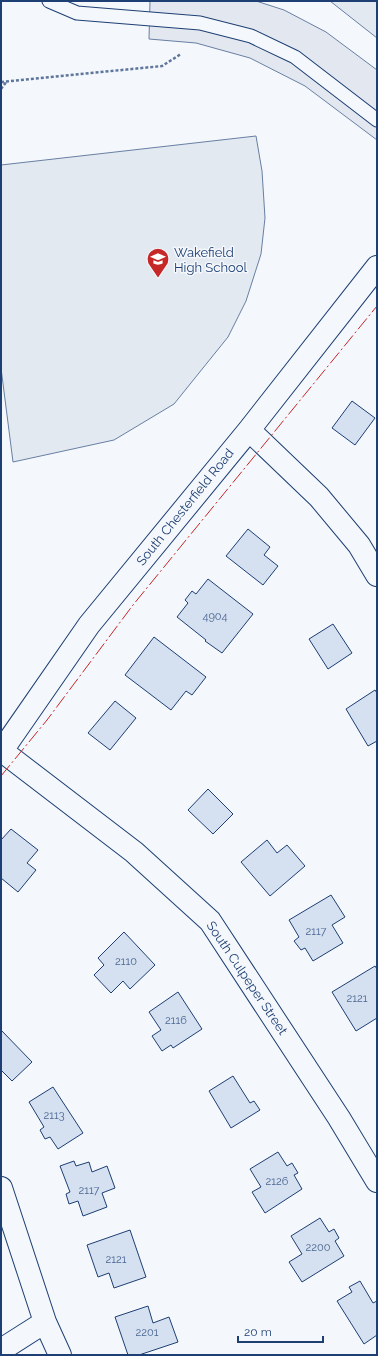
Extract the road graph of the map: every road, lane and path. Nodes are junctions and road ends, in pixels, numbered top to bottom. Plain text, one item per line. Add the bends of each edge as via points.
1 (49, 1) edge
2 (181, 54) dead end
3 (7, 81) junction
4 (1, 82) edge
5 (1, 89) edge
6 (377, 120) edge
7 (377, 267) edge
8 (248, 430) junction
9 (377, 575) edge
10 (1, 751) edge
11 (377, 1180) edge
12 (1, 1188) edge
13 (45, 1322) junction
14 (1, 1350) edge
15 (60, 1355) edge

1 - 6 lane via 77,14 200,24 251,36 295,57
2 - 3 path via 162,66
3 - 4 path
3 - 5 path
7 - 8 street, South Chesterfield Road
8 - 9 street via 319,497 359,545
8 - 10 street, South Chesterfield Road via 89,625
10 - 11 street, South Culpeper Street via 134,852 210,921
12 - 13 street
13 - 14 street
13 - 15 street

